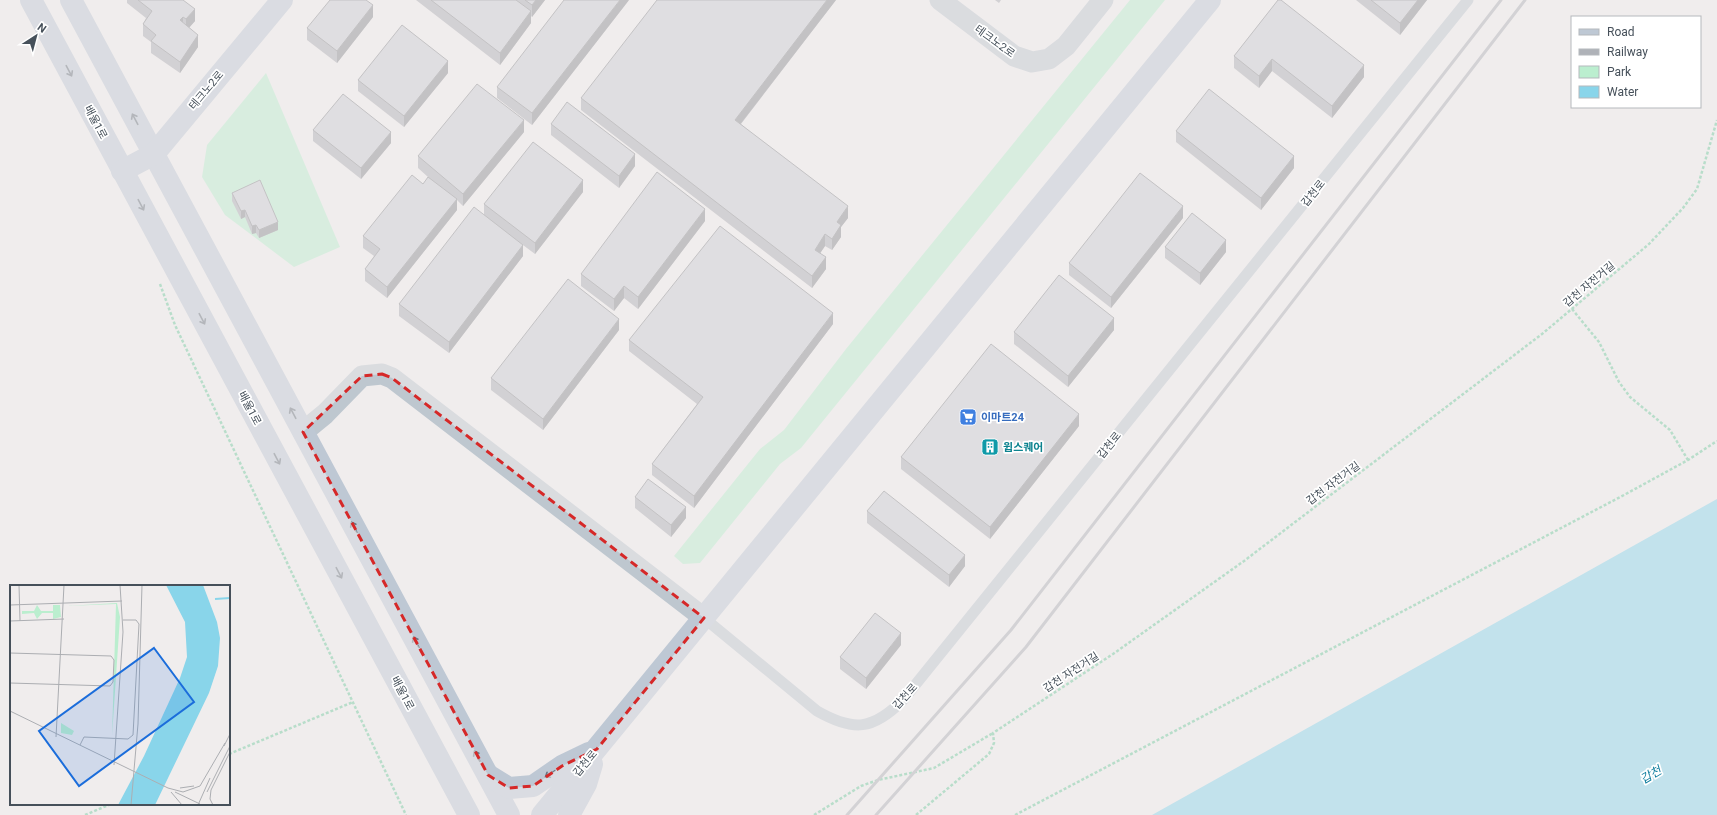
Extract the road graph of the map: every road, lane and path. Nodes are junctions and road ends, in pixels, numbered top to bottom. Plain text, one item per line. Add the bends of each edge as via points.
1 (31, 0) edge
2 (71, 0) edge
3 (282, 0) edge
4 (940, 0) edge
5 (1103, 0) edge
6 (1210, 0) edge
7 (1468, 0) edge
8 (1717, 120) edge
9 (154, 154) junction
10 (122, 171) junction
11 (159, 283) dead end
12 (1572, 309) junction
13 (303, 432) junction
14 (1717, 442) edge
15 (1688, 460) junction
16 (704, 618) junction
17 (353, 702) junction
18 (993, 734) junction
19 (597, 749) junction
20 (230, 754) edge
21 (488, 775) junction
22 (109, 805) edge
23 (85, 815) edge
24 (406, 815) edge
25 (469, 815) edge
26 (509, 815) edge
27 (542, 815) edge
28 (569, 815) edge
29 (814, 815) edge
30 (916, 815) edge
31 (1015, 815) edge

1 -> 10 main road, 배울1로
9 -> 2 main road
3 - 9 main road, 테크노2로
4 - 5 street, 테크노2로 via 1014,56 1032,62 1049,58 1066,46
6 - 16 main road, 갑천로
7 - 16 lane, 갑천로 via 892,711 865,725 834,721 817,711
8 - 12 path, 갑천 자전거길 via 1697,189 1684,208 1649,244
9 - 10 main road, 테크노2로
13 -> 9 main road
10 -> 25 main road, 배울1로
11 - 17 path via 175,325
12 - 15 path via 1599,342 1619,382 1630,397 1670,430
12 - 18 path, 갑천 자전거길 via 1244,561
13 - 16 street via 325,414 362,376 382,374 392,378
21 -> 13 main road
14 - 15 path
15 - 31 path
16 - 19 main road, 갑천로
17 - 20 path
17 - 24 path
18 - 29 path, 갑천 자전거길 via 934,768 861,786
18 - 30 path via 994,743 989,754
19 -> 21 main road via 562,766 533,786 509,788
19 - 27 main road, 갑천로
19 - 28 main road via 586,784
21 - 26 main road
22 - 23 path

